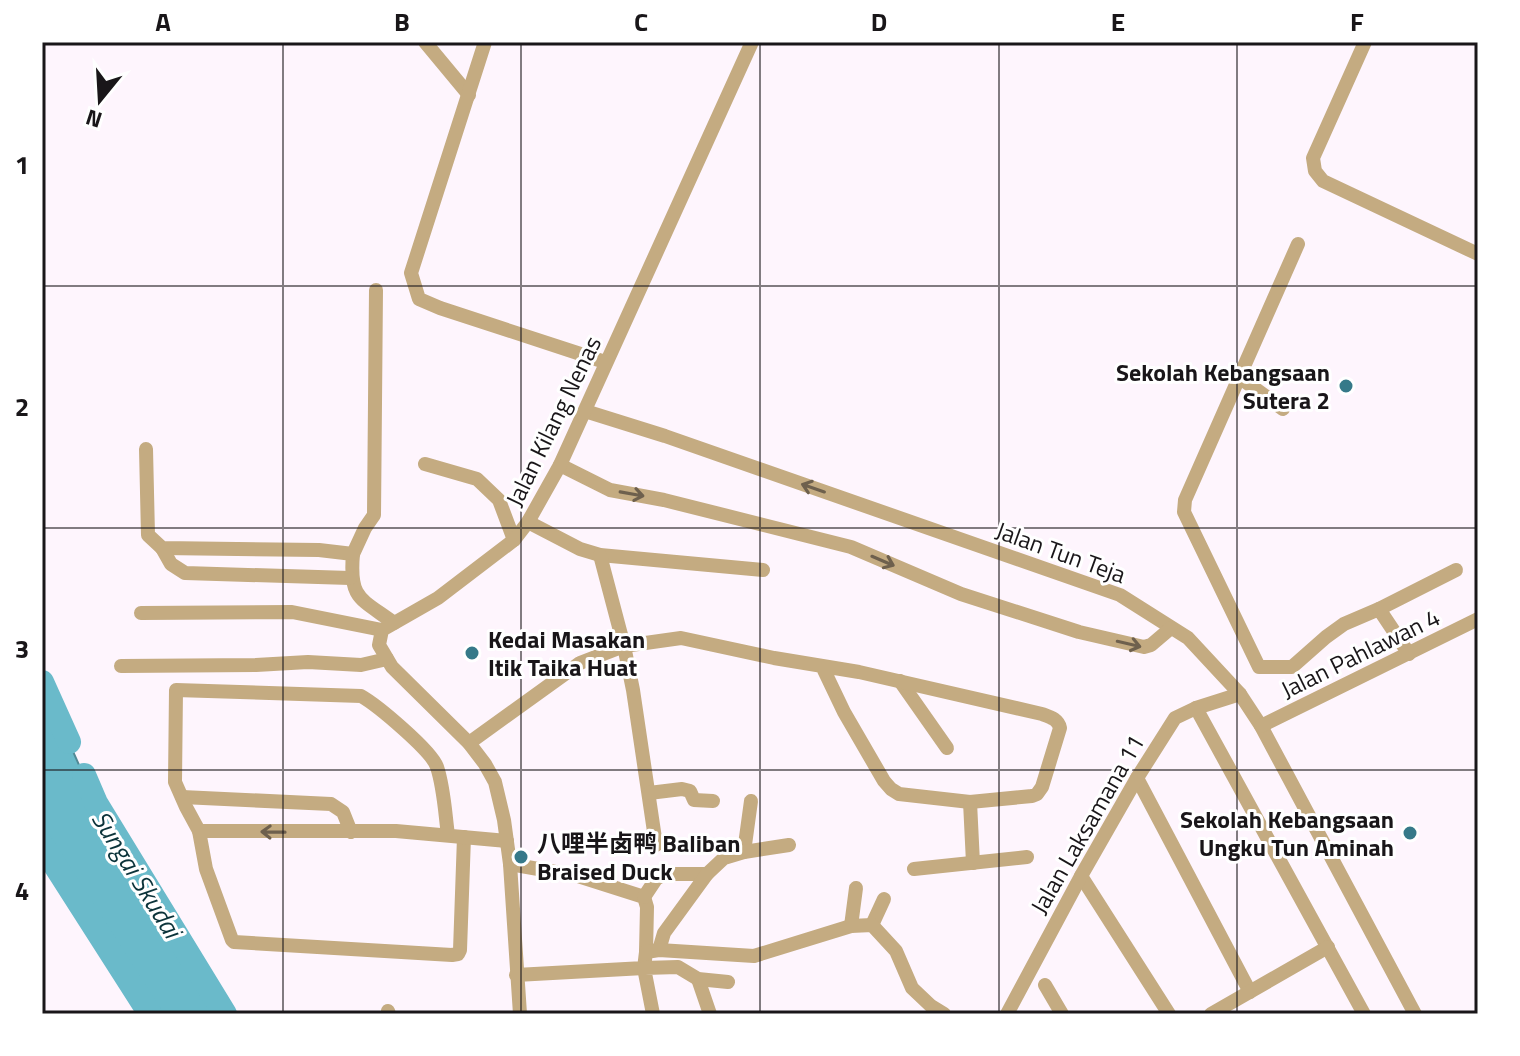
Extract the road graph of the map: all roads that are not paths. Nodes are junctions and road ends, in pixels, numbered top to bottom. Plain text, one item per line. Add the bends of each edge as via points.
1 (425, 42) edge
2 (485, 42) edge
3 (752, 42) edge
4 (1365, 42) edge
5 (469, 95) junction
6 (1298, 244) dead end
7 (1478, 254) edge
8 (376, 290) dead end
9 (605, 362) junction
10 (1239, 377) junction
11 (1283, 409) dead end
12 (585, 411) junction
13 (146, 449) dead end
14 (425, 464) dead end
15 (560, 465) junction
16 (528, 522) junction
17 (514, 540) junction
18 (162, 548) junction
19 (353, 554) junction
20 (600, 555) junction
21 (763, 570) dead end
22 (1456, 570) dead end
23 (350, 578) junction
24 (1379, 609) junction
25 (141, 613) dead end
26 (1478, 619) edge
27 (388, 626) junction
28 (1171, 628) junction
29 (624, 646) junction
30 (1409, 654) junction
31 (387, 659) junction
32 (121, 666) dead end
33 (822, 666) junction
34 (900, 681) junction
35 (1240, 694) junction
36 (1196, 708) junction
37 (1261, 726) junction
38 (469, 743) junction
39 (947, 748) dead end
40 (1137, 778) junction
41 (649, 793) junction
42 (182, 797) junction
43 (713, 801) dead end
44 (751, 801) dead end
45 (970, 802) junction
46 (199, 831) junction
47 (351, 832) junction
48 (448, 835) junction
49 (464, 837) junction
50 (507, 841) junction
51 (656, 845) dead end
52 (789, 845) dead end
53 (744, 852) junction
54 (1027, 857) dead end
55 (973, 863) junction
56 (510, 864) junction
57 (914, 869) dead end
58 (707, 874) junction
59 (1081, 876) junction
60 (856, 888) dead end
61 (644, 897) junction
62 (884, 899) dead end
63 (872, 925) junction
64 (851, 926) junction
65 (1328, 947) junction
66 (653, 951) junction
67 (644, 968) junction
68 (516, 975) junction
69 (698, 979) junction
70 (728, 982) dead end
71 (1045, 985) dead end
72 (1250, 992) junction
73 (520, 1014) edge
74 (653, 1014) edge
75 (710, 1014) edge
76 (944, 1014) edge
77 (1007, 1014) edge
78 (1062, 1014) edge
79 (1169, 1014) edge
80 (1211, 1014) edge
81 (1364, 1014) edge
82 (1415, 1014) edge

1 - 5 street
2 - 5 street
3 - 9 street, Jalan Kilang Nenas
4 - 7 street via 1313,158 1315,171 1323,181
5 - 9 street via 411,273 419,299
6 - 10 street
8 - 19 street via 374,515
9 - 12 street, Jalan Kilang Nenas
10 - 11 street
10 - 24 street via 1184,512 1259,667 1292,667 1344,624
12 - 15 street, Jalan Kilang Nenas
28 -> 12 street, Jalan Tun Teja via 1120,595
13 - 18 street via 148,535
14 - 17 street via 477,479 499,500
15 - 16 street, Jalan Kilang Nenas
15 -> 28 street via 610,490 851,547 961,594 1079,632 1144,647
16 - 17 street, Jalan Kilang Nenas
16 - 20 street
17 - 27 street, Jalan Kilang Nenas via 438,598
18 - 19 street
18 - 23 street via 171,564 185,573
19 - 23 street
20 - 21 street
20 - 29 street
22 - 24 street
23 - 27 street via 358,597
24 - 30 street
25 - 27 street via 292,612
26 - 30 street, Jalan Pahlawan 4
27 - 31 street via 379,645
28 - 35 street, Jalan Tun Teja via 1188,638
29 - 33 street via 681,638
29 - 38 street via 580,663
29 - 41 street
30 - 37 street, Jalan Pahlawan 4
31 - 32 street via 361,665
31 - 38 street
33 - 34 street
33 - 45 street via 891,789
34 - 39 street
34 - 45 street via 1042,714 1059,723 1037,794
35 - 36 street, Jalan Laksamana 11
35 - 37 street, Jalan Tun Teja
36 - 40 street, Jalan Laksamana 11 via 1175,718
36 - 65 street
37 - 82 street, Jalan Tun Teja
38 - 50 street via 495,782
40 - 59 street, Jalan Laksamana 11
40 - 72 street
41 - 43 street via 682,789 694,800
41 - 51 street
42 - 46 street
42 - 47 street via 331,804 343,812
42 - 48 street via 175,782 176,690 361,696 437,765
44 - 53 street
45 - 55 street
47 -> 46 street
46 - 49 street via 206,869 234,942 452,955 460,950
47 - 48 street
48 - 49 street
49 - 50 street
50 - 56 street
52 - 53 street
53 - 58 street via 724,858
54 - 55 street
55 - 57 street
56 - 61 street via 578,876
56 - 68 street
58 - 61 street via 664,874
58 - 66 street
59 - 77 street, Jalan Laksamana 11
59 - 79 street
60 - 64 street
61 - 66 street
62 - 63 street
63 - 64 street
63 - 76 street via 896,951 912,988
64 - 66 street via 754,956
65 - 72 street
65 - 81 street
66 - 67 street
67 - 68 street
67 - 69 street via 678,967
67 - 74 street
68 - 73 street
69 - 70 street
69 - 75 street
71 - 78 street
72 - 80 street

